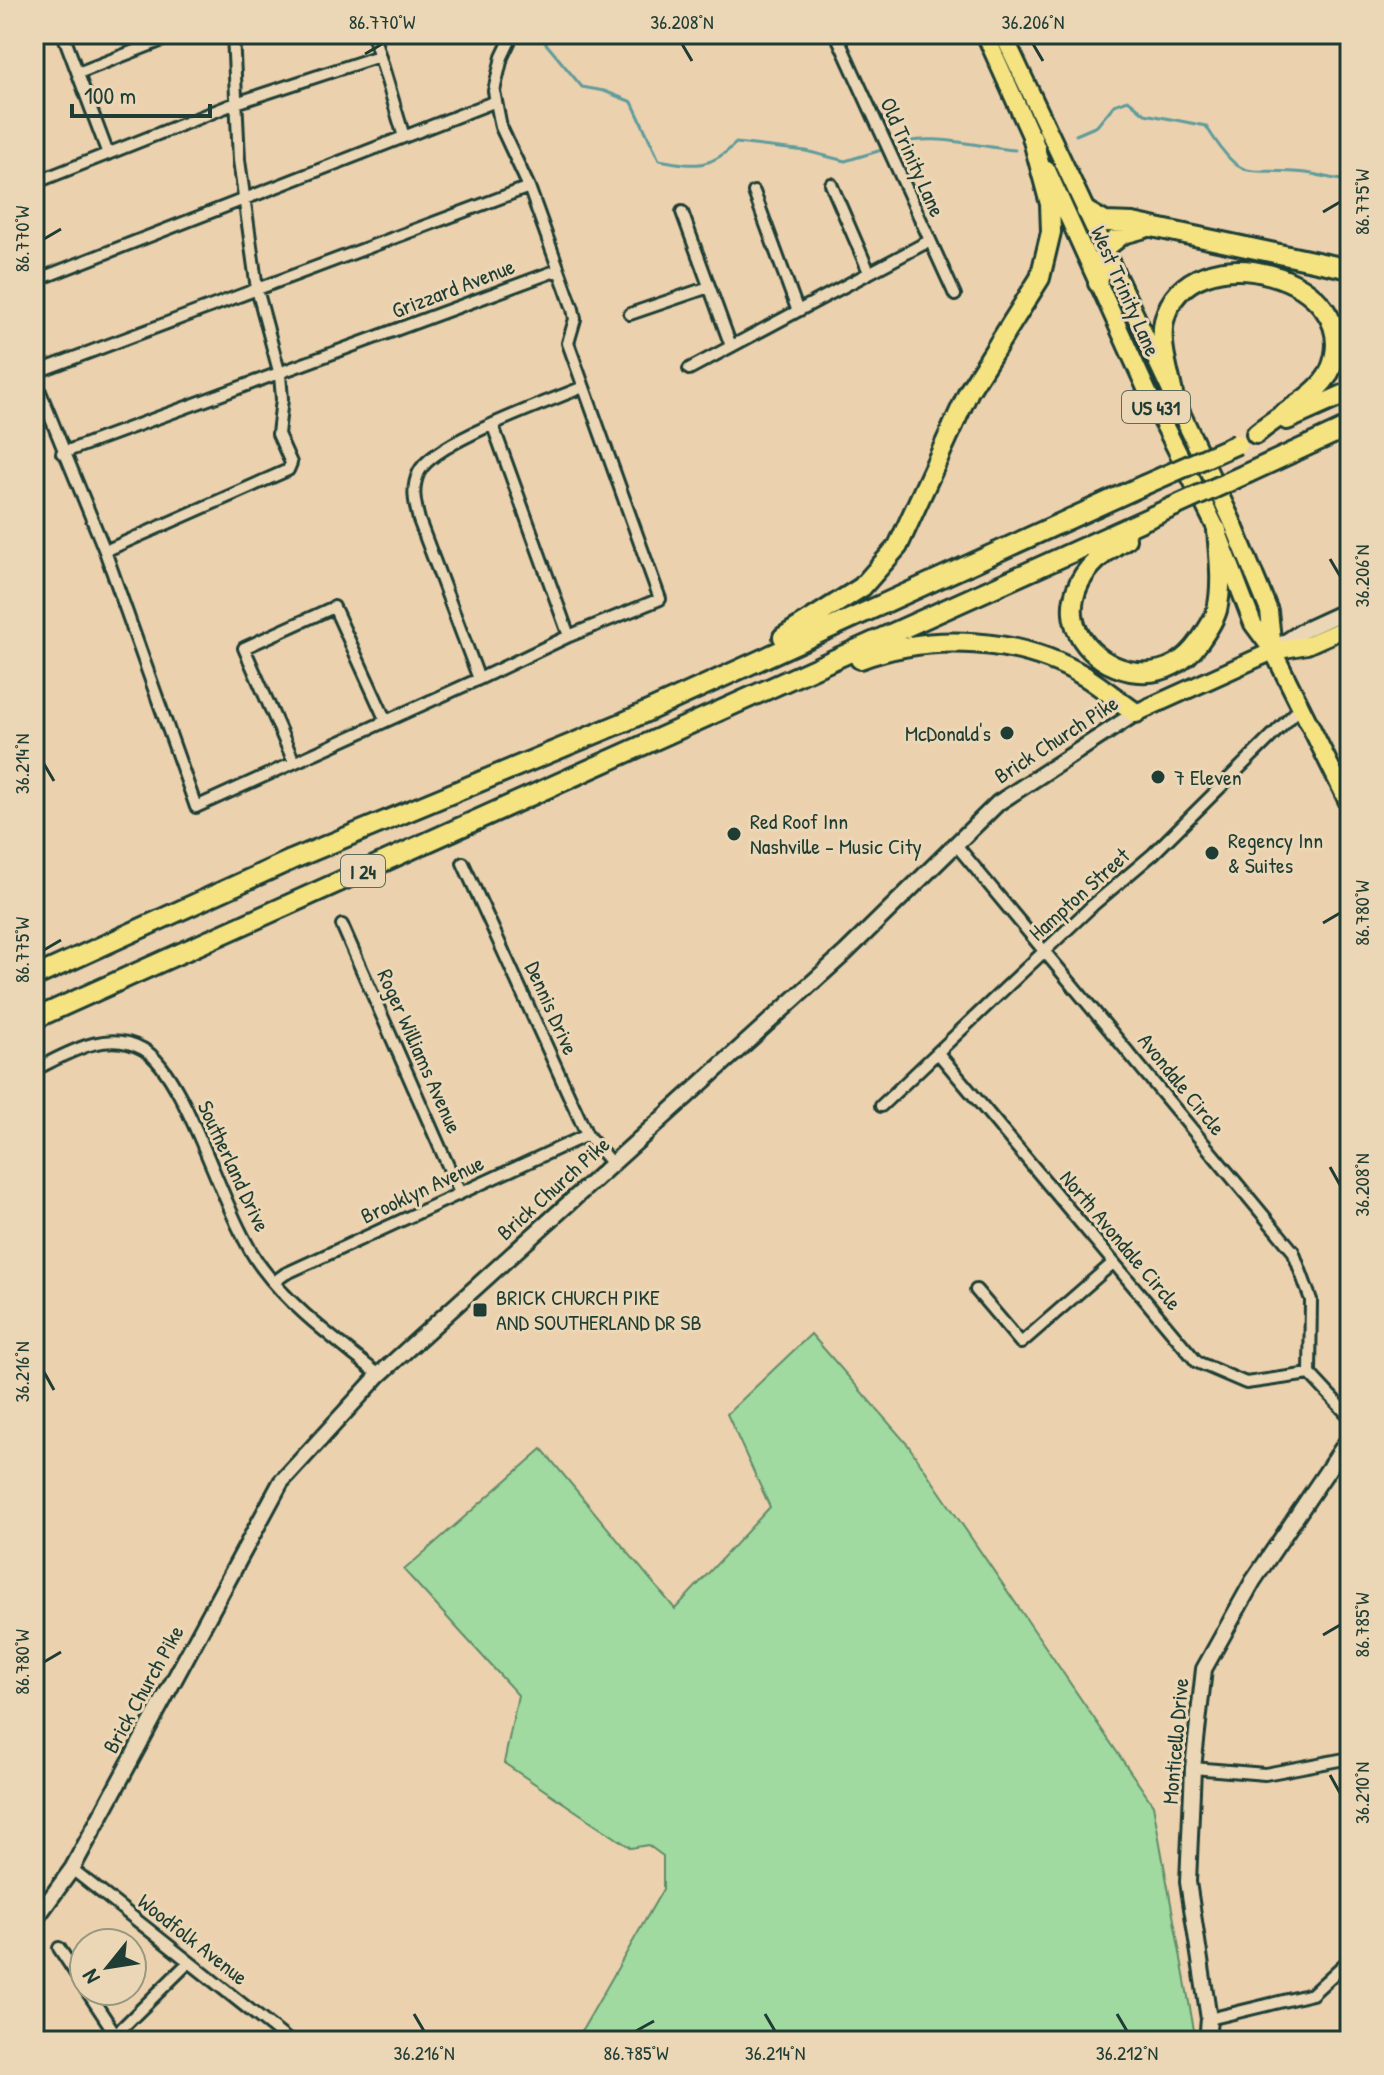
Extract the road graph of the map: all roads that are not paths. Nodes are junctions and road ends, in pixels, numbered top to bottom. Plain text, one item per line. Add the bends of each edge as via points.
1 (63, 34) edge
2 (178, 34) edge
3 (233, 34) edge
4 (373, 34) edge
5 (513, 34) edge
6 (836, 34) edge
7 (985, 34) edge
8 (1003, 34) edge
9 (379, 56) junction
10 (78, 73) junction
11 (496, 101) junction
12 (236, 103) junction
13 (404, 137) junction
14 (1032, 137) junction
15 (108, 154) junction
16 (34, 183) edge
17 (831, 184) dead end
18 (529, 187) junction
19 (754, 192) dead end
20 (244, 198) junction
21 (1086, 211) junction
22 (682, 212) dead end
23 (1151, 227) junction
24 (929, 241) junction
25 (1104, 249) junction
26 (1350, 269) edge
27 (558, 270) junction
28 (869, 272) junction
29 (34, 281) edge
30 (1098, 283) junction
31 (709, 287) junction
32 (257, 289) junction
33 (955, 295) dead end
34 (797, 309) junction
35 (630, 314) dead end
36 (731, 346) junction
37 (689, 369) dead end
38 (34, 375) edge
39 (280, 375) junction
40 (583, 387) junction
41 (1350, 392) edge
42 (1173, 394) junction
43 (493, 426) junction
44 (1350, 426) edge
45 (1256, 434) junction
46 (62, 453) junction
47 (1153, 516) junction
48 (1217, 530) junction
49 (105, 551) junction
50 (1350, 609) edge
51 (1350, 626) edge
52 (569, 636) junction
53 (1273, 651) junction
54 (479, 679) junction
55 (1301, 707) junction
56 (1136, 713) junction
57 (386, 721) junction
58 (624, 722) junction
59 (692, 722) junction
60 (294, 762) junction
61 (1350, 806) edge
62 (957, 846) junction
63 (463, 863) dead end
64 (342, 925) dead end
65 (1046, 950) junction
66 (34, 977) edge
67 (34, 1019) edge
68 (938, 1053) junction
69 (34, 1070) edge
70 (881, 1106) dead end
71 (587, 1135) junction
72 (613, 1165) junction
73 (460, 1193) junction
74 (1113, 1263) junction
75 (274, 1282) junction
76 (976, 1290) dead end
77 (1310, 1374) junction
78 (379, 1375) junction
79 (1350, 1417) edge
80 (1350, 1437) edge
81 (1350, 1758) edge
82 (1193, 1768) junction
83 (72, 1869) junction
84 (34, 1921) edge
85 (59, 1948) dead end
86 (1350, 1959) edge
87 (68, 1962) edge
88 (189, 1962) junction
89 (98, 2007) edge
90 (1209, 2019) junction
91 (118, 2038) edge
92 (289, 2041) edge
93 (1207, 2041) edge

1 - 10 street
2 - 10 street
3 - 12 street
4 - 9 street
5 - 11 street via 502,57
6 - 24 street, Old Trinity Lane
7 - 14 main road, West Trinity Lane / US 431
8 - 21 main road, West Trinity Lane / US 431
9 - 12 street
9 - 13 street
10 - 15 street
11 - 13 street
11 - 18 street via 501,127
12 - 15 street
12 - 20 street
13 - 20 street
14 - 30 main road, West Trinity Lane / US 431
14 - 58 highway via 1050,204 1051,232 1040,278 969,391 898,546 862,587 827,612 692,679
15 - 16 street
17 - 28 street
18 - 27 street
18 - 32 street
19 - 34 street
20 - 29 street
20 - 32 street
21 - 23 highway via 1105,222
21 - 25 main road, West Trinity Lane / US 431
22 - 31 street
23 - 25 highway via 1123,234
23 - 26 highway
24 - 28 street
24 - 33 street, Old Trinity Lane
25 - 30 highway
25 - 42 main road, West Trinity Lane / US 431
27 - 39 street, Grizzard Avenue
27 - 40 street via 573,309 568,343
28 - 34 street
30 - 48 main road, West Trinity Lane / US 431
31 - 35 street
31 - 36 street
32 - 38 street
32 - 39 street
34 - 36 street
36 - 37 street
38 - 46 street
39 - 46 street, Grizzard Avenue
39 - 49 street via 278,434 291,463 288,470
40 - 43 street
40 - 52 street via 660,599
41 - 45 highway, I 24
42 - 45 highway via 1164,323 1183,291 1215,273 1235,270 1291,282 1325,309 1333,325 1336,344 1330,372 1309,396
42 - 53 main road, West Trinity Lane / US 431 via 1269,611
43 - 52 street
43 - 54 street via 442,448 418,473 414,489 419,520
44 - 47 highway, I 24, bridge
45 - 58 highway, I 24, bridge
46 - 49 street
47 - 48 highway via 1101,554 1078,580 1073,603 1082,641 1109,666 1158,670 1182,660 1208,629 1217,612 1220,580
47 - 59 highway, I 24
48 - 53 main road, West Trinity Lane / US 431 via 1253,624
49 - 60 street via 196,807
50 - 53 main road, Brick Church Pike
51 - 53 main road, Brick Church Pike via 1307,645
52 - 54 street
53 - 55 main road, West Trinity Lane / US 431
53 - 56 main road, Brick Church Pike
54 - 57 street
55 - 61 main road, West Trinity Lane / US 431
55 - 65 street, Hampton Street via 1153,854
56 - 59 highway via 1083,676 1018,649 931,642 882,650
56 - 62 main road, Brick Church Pike via 1011,793
57 - 60 street
57 - 60 street via 334,607 309,618 244,648
58 - 66 highway, I 24 via 291,860
59 - 67 highway, I 24
62 - 65 street, Avondale Circle
62 - 72 main road, Brick Church Pike
63 - 71 street, Dennis Drive
64 - 73 street, Roger Williams Avenue
65 - 68 street, Hampton Street
65 - 77 street, Avondale Circle via 1293,1251 1311,1300
68 - 70 street, Hampton Street
68 - 74 street, North Avondale Circle
69 - 75 street, Southerland Drive via 92,1043 109,1041 142,1048 157,1059 176,1086 221,1195
71 - 72 street, Dennis Drive
71 - 73 street, Brooklyn Avenue
72 - 78 main road, Brick Church Pike
73 - 75 street, Brooklyn Avenue
74 - 76 street via 1021,1343
74 - 77 street, North Avondale Circle via 1197,1362 1246,1383
75 - 78 street, Southerland Drive
77 - 79 street
78 - 83 main road, Brick Church Pike via 281,1482
80 - 82 main road, Monticello Drive via 1253,1581 1204,1669
81 - 82 street via 1265,1774
82 - 90 main road, Monticello Drive via 1188,1882
83 - 84 main road, Brick Church Pike
83 - 88 street, Woodfolk Avenue
85 - 87 street
86 - 90 street via 1312,1994
88 - 91 street
88 - 92 street, Woodfolk Avenue
89 - 91 street
90 - 93 main road, Monticello Drive

